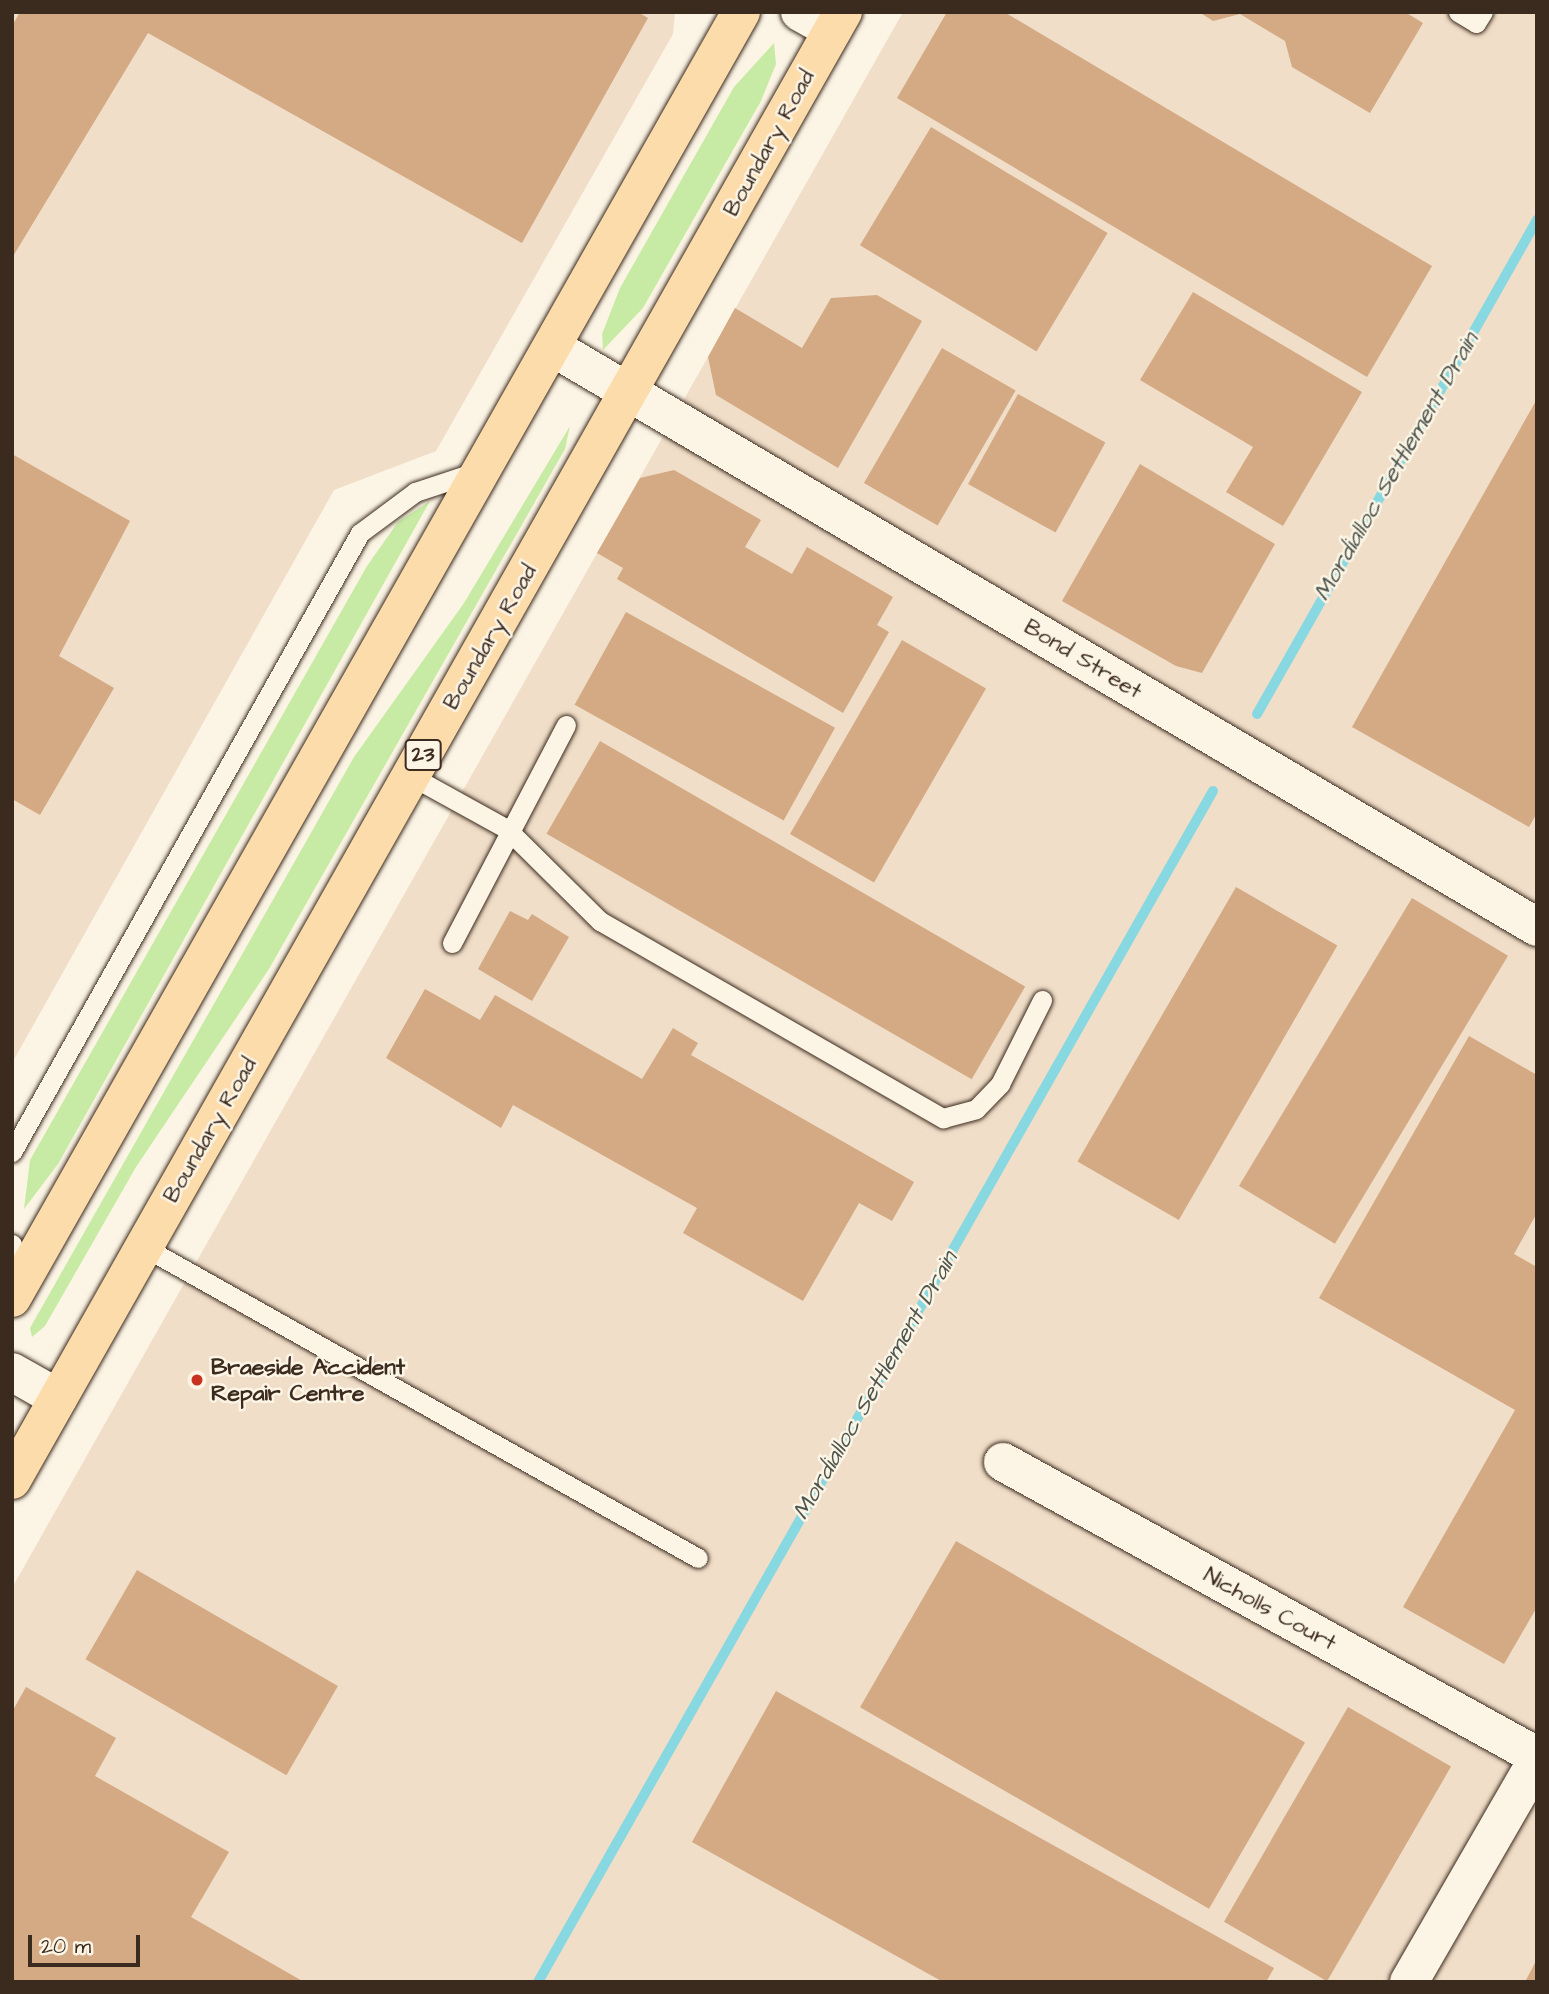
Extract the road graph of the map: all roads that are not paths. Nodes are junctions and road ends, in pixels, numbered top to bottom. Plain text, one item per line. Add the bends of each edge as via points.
1 (741, 12) edge
2 (1458, 12) edge
3 (1483, 12) edge
4 (825, 18) edge
5 (552, 347) junction
6 (629, 392) junction
7 (482, 469) junction
8 (566, 725) dead end
9 (411, 776) junction
10 (507, 829) junction
11 (1537, 927) edge
12 (452, 943) dead end
13 (1042, 1000) dead end
14 (12, 1152) edge
15 (12, 1244) edge
16 (144, 1247) junction
17 (15, 1293) edge
18 (12, 1372) edge
19 (58, 1398) junction
20 (1003, 1462) dead end
21 (12, 1480) edge
22 (698, 1558) dead end
23 (1537, 1758) edge
24 (1409, 1982) edge

1 - 5 main road
2 - 3 lane via 1476,23
4 - 6 main road, Boundary Road / 23
5 - 6 street, Bond Street
5 - 7 main road
6 - 9 main road, Boundary Road / 23
6 - 11 street, Bond Street
7 - 14 lane via 415,492 360,533
7 - 17 main road
8 - 10 lane
9 - 10 lane
9 - 16 main road, Boundary Road / 23
10 - 12 lane
10 - 13 lane via 600,921 943,1118 976,1109 1000,1084
15 - 17 lane
16 - 19 main road, Boundary Road / 23
16 - 22 lane
18 - 19 street
19 - 21 main road, Boundary Road / 23
20 - 23 street, Nicholls Court
23 - 24 street

